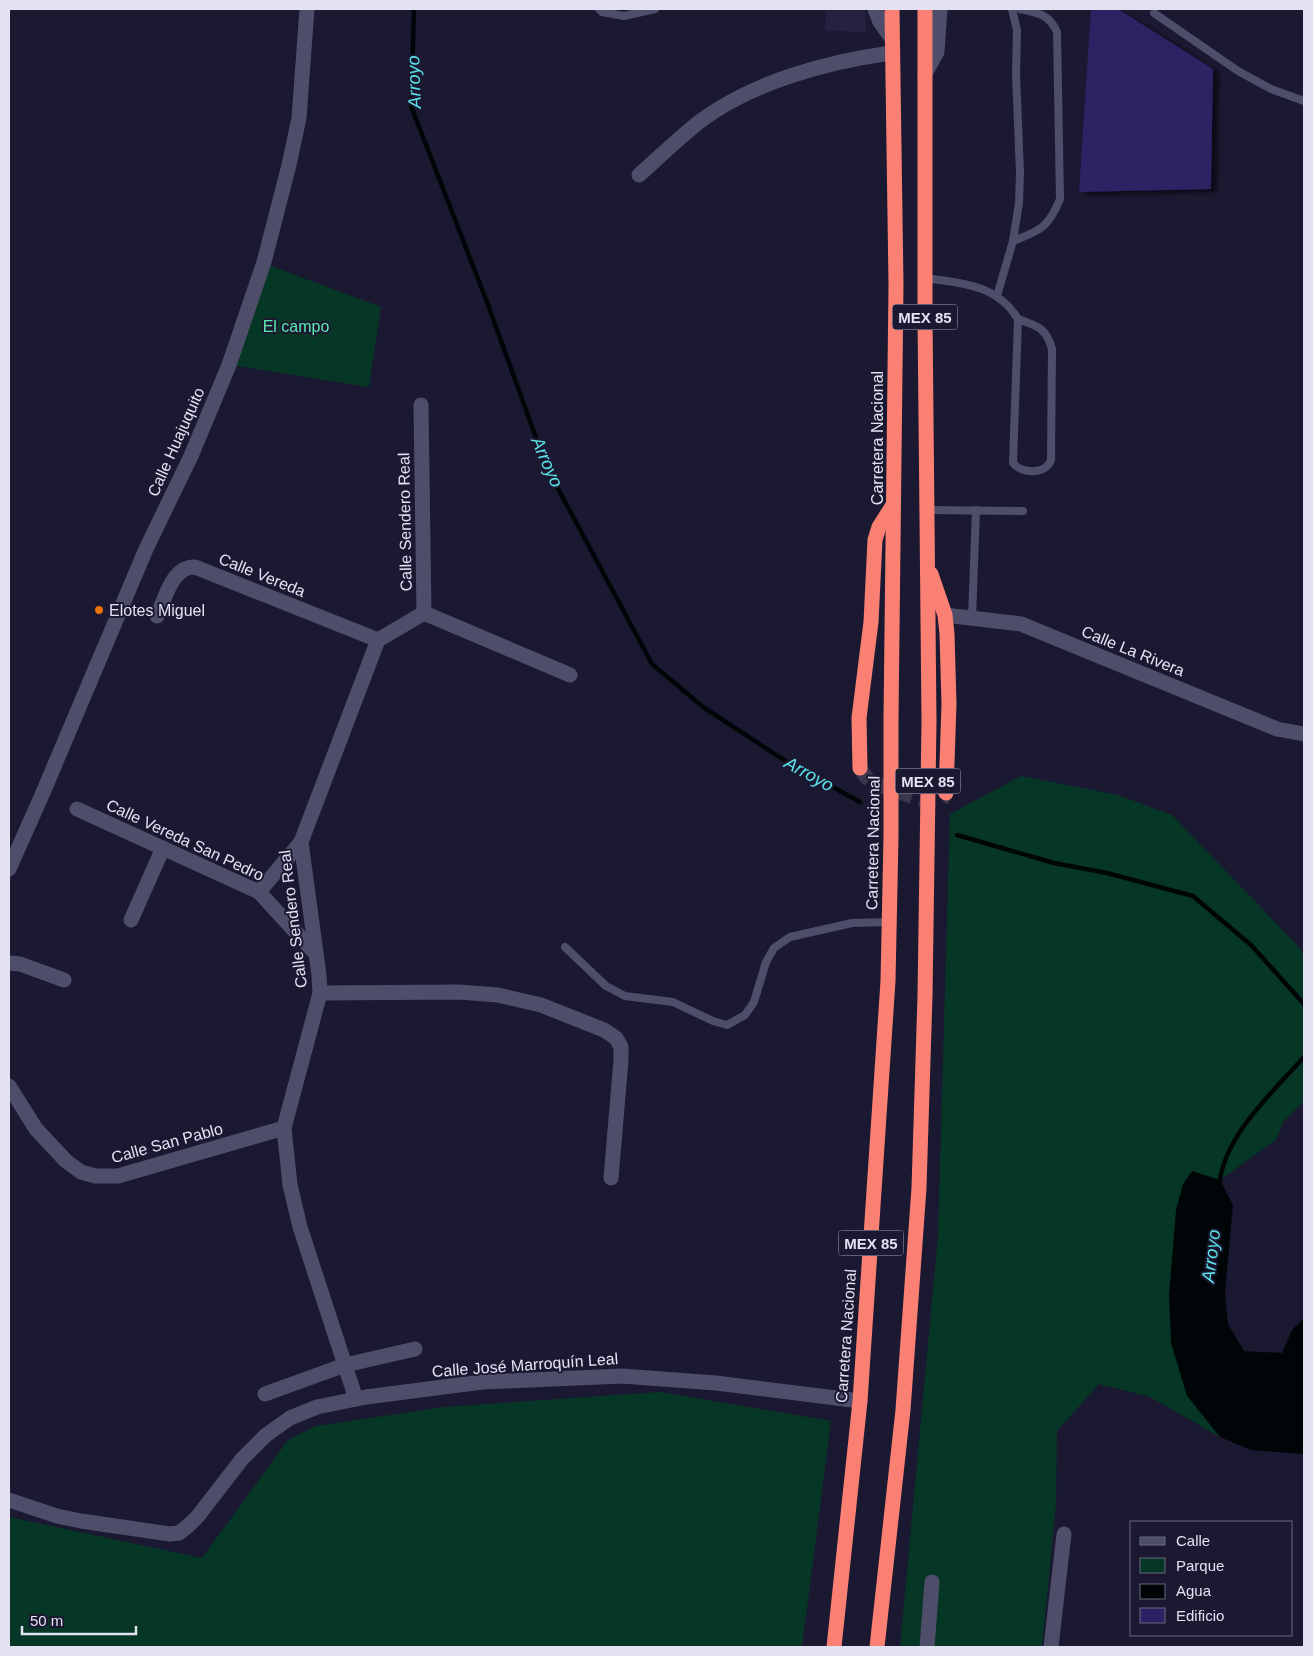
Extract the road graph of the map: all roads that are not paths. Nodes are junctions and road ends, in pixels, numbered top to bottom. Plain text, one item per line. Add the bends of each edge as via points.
1 (307, 9) edge
2 (599, 9) edge
3 (655, 9) edge
4 (875, 9) edge
5 (892, 9) edge
6 (925, 9) edge
7 (940, 9) edge
8 (1012, 9) edge
9 (1020, 9) edge
10 (1152, 10) edge
11 (891, 37) junction
12 (891, 54) junction
13 (925, 74) junction
14 (1304, 100) edge
15 (639, 175) dead end
16 (1013, 241) junction
17 (925, 278) junction
18 (997, 296) junction
19 (1018, 318) junction
20 (421, 405) dead end
21 (894, 504) junction
22 (926, 510) junction
23 (976, 510) junction
24 (1023, 511) dead end
25 (927, 560) junction
26 (424, 613) junction
27 (945, 614) junction
28 (157, 616) dead end
29 (972, 617) junction
30 (378, 640) junction
31 (570, 675) dead end
32 (1304, 734) edge
33 (860, 768) dead end
34 (946, 793) dead end
35 (77, 809) dead end
36 (301, 842) junction
37 (164, 848) junction
38 (9, 869) edge
39 (259, 892) junction
40 (131, 920) dead end
41 (889, 922) junction
42 (565, 947) dead end
43 (315, 953) junction
44 (9, 962) edge
45 (64, 980) dead end
46 (320, 993) junction
47 (9, 1086) edge
48 (284, 1128) junction
49 (611, 1178) dead end
50 (415, 1349) dead end
51 (345, 1365) junction
52 (265, 1394) dead end
53 (356, 1399) junction
54 (860, 1401) junction
55 (9, 1500) edge
56 (1064, 1534) dead end
57 (932, 1582) dead end
58 (834, 1647) edge
59 (876, 1647) edge
60 (927, 1647) edge
61 (1051, 1647) edge

1 - 38 street, Calle Huajuquito via 299,118 290,165 264,262 232,356
2 - 3 lane via 624,16
4 - 11 street
5 - 11 highway, Carretera Nacional / MEX 85
6 - 13 highway, MEX 85
7 - 13 street, MEX 85 via 937,52
8 - 16 lane via 1017,30 1020,172
9 - 16 lane via 1038,13 1052,21 1058,32 1060,199 1053,217 1037,232
10 - 14 lane via 1238,71
11 - 12 highway, Carretera Nacional / MEX 85
12 - 15 street via 855,58 753,90 700,122
12 - 21 highway, Carretera Nacional / MEX 85 via 896,285
13 - 17 highway, MEX 85
16 - 18 lane
17 - 18 lane via 974,285
17 - 22 highway, MEX 85
18 - 19 lane via 1011,307
19 - 19 lane via 1039,327 1048,336 1052,349 1051,460 1043,470 1021,470 1013,463
20 - 26 street, Calle Sendero Real
21 - 33 highway via 879,527 875,540 871,622 859,718
21 - 41 highway, Carretera Nacional / MEX 85
22 - 23 lane
22 - 25 highway, MEX 85
23 - 24 lane
23 - 29 lane
25 - 27 highway, MEX 85
25 - 59 highway, MEX 85 via 926,996 920,1188 903,1410
26 - 30 street, Calle Sendero Real
26 - 31 street
27 - 29 street, Calle La Rivera
27 - 34 highway, MEX 85 via 949,704
28 - 30 street, Calle Vereda via 175,578 188,567 195,567
29 - 32 street, Calle La Rivera via 1021,624 1277,729
30 - 36 street, Calle Sendero Real
35 - 37 street, Calle Vereda San Pedro
36 - 39 street
36 - 43 street, Calle Sendero Real
37 - 39 street, Calle Vereda San Pedro
37 - 40 street
39 - 43 street, Calle Vereda San Pedro
41 - 42 lane via 852,924 790,937 774,948 766,962 754,1002 745,1015 727,1025 713,1022 673,1002 626,996 606,986
41 - 54 highway, Carretera Nacional / MEX 85 via 888,981
43 - 46 street, Calle Sendero Real
44 - 45 street
46 - 48 street, Calle Sendero Real
46 - 49 street via 460,992 498,995 541,1005 604,1030 616,1038 621,1047
47 - 48 street, Calle San Pablo via 36,1129 66,1161 80,1172 95,1176 118,1176
48 - 51 street, Calle Sendero Real via 290,1185 300,1228
50 - 51 street
51 - 52 street
51 - 53 street, Calle Sendero Real
53 - 54 street, Calle José Marroquín Leal via 482,1382 622,1376 716,1383
53 - 55 street, Calle José Marroquín Leal via 317,1407 290,1418 266,1435 242,1459 198,1516 179,1532 170,1534 81,1521
54 - 58 highway, Carretera Nacional / MEX 85
56 - 61 street
57 - 60 street

